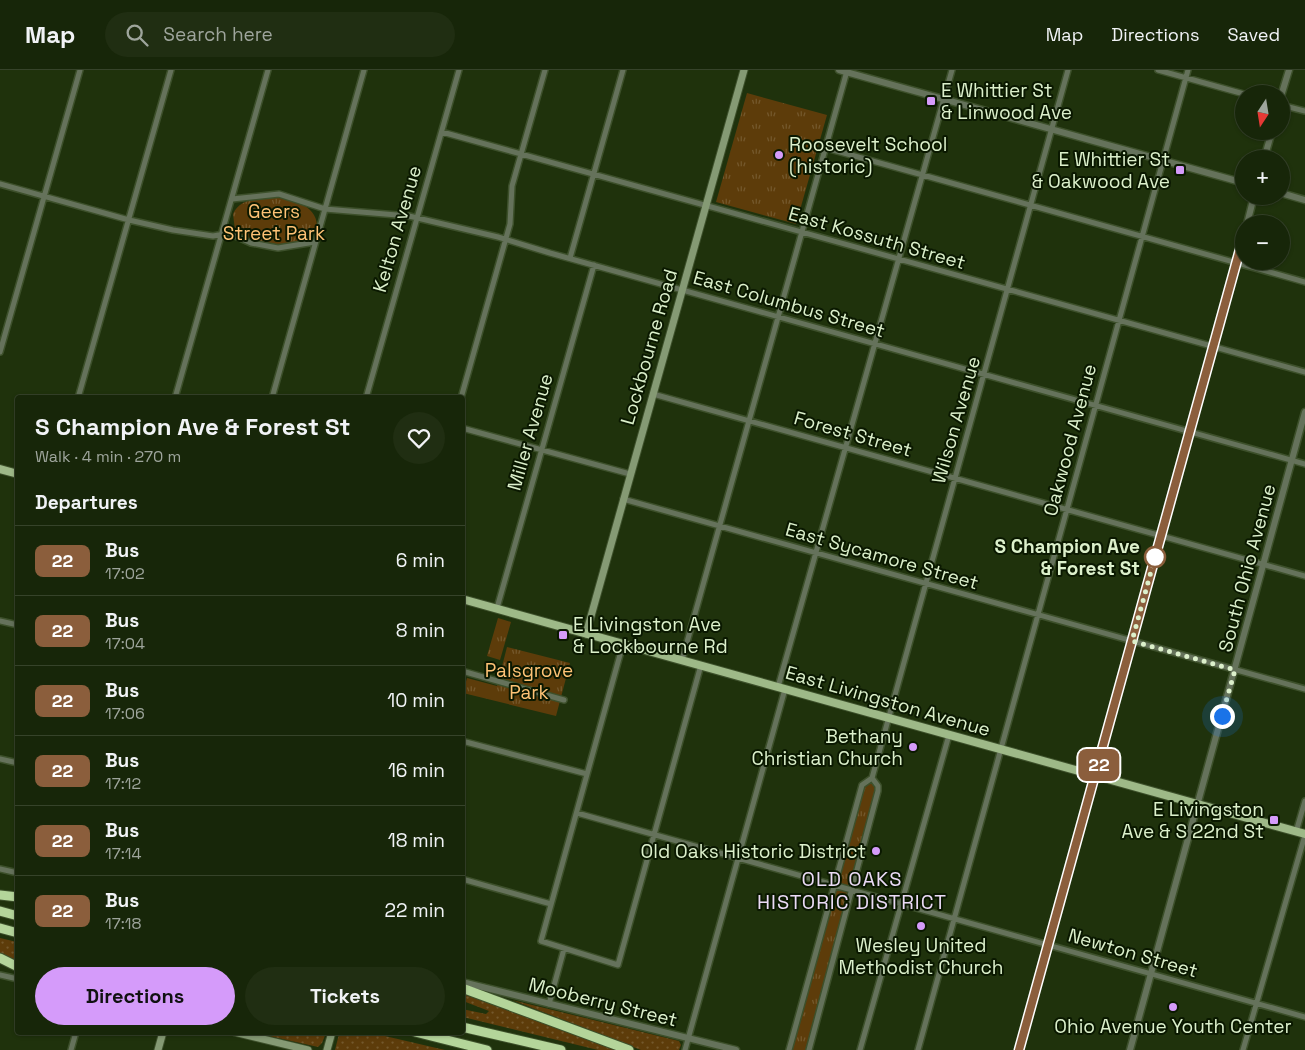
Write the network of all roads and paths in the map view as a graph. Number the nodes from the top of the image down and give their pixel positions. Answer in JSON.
{"nodes":[{"id":1,"x":80,"y":70,"type":"edge"},
{"id":2,"x":171,"y":70,"type":"edge"},
{"id":3,"x":268,"y":70,"type":"edge"},
{"id":4,"x":364,"y":70,"type":"edge"},
{"id":5,"x":459,"y":70,"type":"edge"},
{"id":6,"x":545,"y":70,"type":"edge"},
{"id":7,"x":623,"y":70,"type":"edge"},
{"id":8,"x":744,"y":70,"type":"edge"},
{"id":9,"x":839,"y":70,"type":"edge"},
{"id":10,"x":952,"y":70,"type":"edge"},
{"id":11,"x":1068,"y":70,"type":"edge"},
{"id":12,"x":1158,"y":70,"type":"edge"},
{"id":13,"x":1188,"y":70,"type":"edge"},
{"id":14,"x":1289,"y":70,"type":"edge"},
{"id":15,"x":847,"y":71,"type":"edge"},
{"id":16,"x":1186,"y":78,"type":"junction"},
{"id":17,"x":1284,"y":85,"type":"edge"},
{"id":18,"x":1235,"y":92,"type":"edge"},
{"id":19,"x":944,"y":99,"type":"junction"},
{"id":20,"x":1290,"y":107,"type":"edge"},
{"id":21,"x":1305,"y":111,"type":"edge"},
{"id":22,"x":1052,"y":129,"type":"junction"},
{"id":23,"x":442,"y":132,"type":"junction"},
{"id":24,"x":826,"y":148,"type":"junction"},
{"id":25,"x":521,"y":154,"type":"junction"},
{"id":26,"x":1164,"y":160,"type":"junction"},
{"id":27,"x":594,"y":174,"type":"junction"},
{"id":28,"x":922,"y":175,"type":"junction"},
{"id":29,"x":1235,"y":180,"type":"edge"},
{"id":30,"x":0,"y":184,"type":"edge"},
{"id":31,"x":1290,"y":196,"type":"edge"},
{"id":32,"x":44,"y":197,"type":"junction"},
{"id":33,"x":232,"y":199,"type":"junction"},
{"id":34,"x":1305,"y":200,"type":"edge"},
{"id":35,"x":1030,"y":205,"type":"junction"},
{"id":36,"x":706,"y":206,"type":"junction"},
{"id":37,"x":325,"y":209,"type":"junction"},
{"id":38,"x":418,"y":218,"type":"junction"},
{"id":39,"x":129,"y":220,"type":"junction"},
{"id":40,"x":802,"y":232,"type":"junction"},
{"id":41,"x":221,"y":234,"type":"junction"},
{"id":42,"x":1142,"y":236,"type":"junction"},
{"id":43,"x":506,"y":239,"type":"junction"},
{"id":44,"x":315,"y":242,"type":"junction"},
{"id":45,"x":570,"y":258,"type":"junction"},
{"id":46,"x":898,"y":259,"type":"junction"},
{"id":47,"x":1235,"y":263,"type":"edge"},
{"id":48,"x":594,"y":265,"type":"junction"},
{"id":49,"x":1235,"y":267,"type":"edge"},
{"id":50,"x":1261,"y":270,"type":"edge"},
{"id":51,"x":1305,"y":282,"type":"edge"},
{"id":52,"x":683,"y":290,"type":"junction"},
{"id":53,"x":1008,"y":290,"type":"junction"},
{"id":54,"x":778,"y":317,"type":"junction"},
{"id":55,"x":1119,"y":320,"type":"junction"},
{"id":56,"x":874,"y":343,"type":"junction"},
{"id":57,"x":1213,"y":347,"type":"junction"},
{"id":58,"x":0,"y":352,"type":"edge"},
{"id":59,"x":1305,"y":372,"type":"edge"},
{"id":60,"x":985,"y":374,"type":"junction"},
{"id":61,"x":653,"y":394,"type":"junction"},
{"id":62,"x":79,"y":395,"type":"edge"},
{"id":63,"x":175,"y":395,"type":"edge"},
{"id":64,"x":273,"y":395,"type":"edge"},
{"id":65,"x":367,"y":395,"type":"edge"},
{"id":66,"x":462,"y":395,"type":"edge"},
{"id":67,"x":1096,"y":405,"type":"junction"},
{"id":68,"x":1305,"y":412,"type":"edge"},
{"id":69,"x":750,"y":420,"type":"junction"},
{"id":70,"x":465,"y":429,"type":"edge"},
{"id":71,"x":1190,"y":431,"type":"junction"},
{"id":72,"x":845,"y":447,"type":"junction"},
{"id":73,"x":542,"y":450,"type":"junction"},
{"id":74,"x":1292,"y":460,"type":"junction"},
{"id":75,"x":1305,"y":464,"type":"edge"},
{"id":76,"x":0,"y":469,"type":"edge"},
{"id":77,"x":15,"y":473,"type":"edge"},
{"id":78,"x":630,"y":474,"type":"junction"},
{"id":79,"x":956,"y":478,"type":"junction"},
{"id":80,"x":623,"y":499,"type":"junction"},
{"id":81,"x":1067,"y":509,"type":"junction"},
{"id":82,"x":720,"y":526,"type":"junction"},
{"id":83,"x":1161,"y":536,"type":"junction"},
{"id":84,"x":816,"y":553,"type":"junction"},
{"id":85,"x":1264,"y":564,"type":"junction"},
{"id":86,"x":1305,"y":576,"type":"edge"},
{"id":87,"x":927,"y":584,"type":"junction"},
{"id":88,"x":465,"y":600,"type":"edge"},
{"id":89,"x":497,"y":608,"type":"junction"},
{"id":90,"x":1038,"y":615,"type":"junction"},
{"id":91,"x":0,"y":621,"type":"edge"},
{"id":92,"x":15,"y":624,"type":"edge"},
{"id":93,"x":586,"y":634,"type":"junction"},
{"id":94,"x":1132,"y":641,"type":"junction"},
{"id":95,"x":623,"y":644,"type":"junction"},
{"id":96,"x":682,"y":660,"type":"junction"},
{"id":97,"x":701,"y":665,"type":"junction"},
{"id":98,"x":1235,"y":670,"type":"junction"},
{"id":99,"x":465,"y":672,"type":"edge"},
{"id":100,"x":782,"y":688,"type":"junction"},
{"id":101,"x":1305,"y":689,"type":"edge"},
{"id":102,"x":564,"y":700,"type":"dead end"},
{"id":103,"x":888,"y":718,"type":"junction"},
{"id":104,"x":949,"y":735,"type":"junction"},
{"id":105,"x":465,"y":742,"type":"edge"},
{"id":106,"x":1001,"y":749,"type":"junction"},
{"id":107,"x":0,"y":759,"type":"edge"},
{"id":108,"x":15,"y":762,"type":"edge"},
{"id":109,"x":587,"y":774,"type":"junction"},
{"id":110,"x":1096,"y":776,"type":"junction"},
{"id":111,"x":872,"y":778,"type":"junction"},
{"id":112,"x":1305,"y":801,"type":"edge"},
{"id":113,"x":1198,"y":804,"type":"junction"},
{"id":114,"x":577,"y":813,"type":"junction"},
{"id":115,"x":1296,"y":832,"type":"junction"},
{"id":116,"x":655,"y":835,"type":"junction"},
{"id":117,"x":1305,"y":835,"type":"edge"},
{"id":118,"x":739,"y":859,"type":"junction"},
{"id":119,"x":0,"y":869,"type":"edge"},
{"id":120,"x":15,"y":872,"type":"edge"},
{"id":121,"x":465,"y":880,"type":"edge"},
{"id":122,"x":834,"y":886,"type":"junction"},
{"id":123,"x":852,"y":890,"type":"junction"},
{"id":124,"x":0,"y":895,"type":"edge"},
{"id":125,"x":15,"y":897,"type":"edge"},
{"id":126,"x":551,"y":904,"type":"junction"},
{"id":127,"x":902,"y":904,"type":"junction"},
{"id":128,"x":0,"y":911,"type":"edge"},
{"id":129,"x":15,"y":915,"type":"edge"},
{"id":130,"x":954,"y":919,"type":"junction"},
{"id":131,"x":0,"y":928,"type":"edge"},
{"id":132,"x":15,"y":932,"type":"edge"},
{"id":133,"x":1048,"y":945,"type":"junction"},
{"id":134,"x":564,"y":949,"type":"junction"},
{"id":135,"x":0,"y":958,"type":"edge"},
{"id":136,"x":15,"y":966,"type":"edge"},
{"id":137,"x":0,"y":975,"type":"edge"},
{"id":138,"x":1152,"y":975,"type":"junction"},
{"id":139,"x":15,"y":978,"type":"edge"},
{"id":140,"x":465,"y":983,"type":"edge"},
{"id":141,"x":465,"y":989,"type":"edge"},
{"id":142,"x":1257,"y":1003,"type":"junction"},
{"id":143,"x":549,"y":1004,"type":"junction"},
{"id":144,"x":1305,"y":1017,"type":"edge"},
{"id":145,"x":465,"y":1028,"type":"edge"},
{"id":146,"x":75,"y":1035,"type":"edge"},
{"id":147,"x":163,"y":1035,"type":"edge"},
{"id":148,"x":246,"y":1035,"type":"edge"},
{"id":149,"x":427,"y":1035,"type":"edge"},
{"id":150,"x":688,"y":1038,"type":"junction"},
{"id":151,"x":686,"y":1049,"type":"edge"},
{"id":152,"x":71,"y":1050,"type":"edge"},
{"id":153,"x":158,"y":1050,"type":"edge"},
{"id":154,"x":308,"y":1050,"type":"edge"},
{"id":155,"x":487,"y":1050,"type":"edge"},
{"id":156,"x":561,"y":1050,"type":"edge"},
{"id":157,"x":629,"y":1050,"type":"edge"},
{"id":158,"x":736,"y":1050,"type":"edge"},
{"id":159,"x":789,"y":1050,"type":"edge"},
{"id":160,"x":808,"y":1050,"type":"edge"},
{"id":161,"x":860,"y":1050,"type":"edge"},
{"id":162,"x":918,"y":1050,"type":"edge"},
{"id":163,"x":1019,"y":1050,"type":"edge"},
{"id":164,"x":1130,"y":1050,"type":"edge"},
{"id":165,"x":1243,"y":1050,"type":"edge"}],
"edges":[{"from":1,"to":32,"type":"street"},
{"from":2,"to":39,"type":"street"},
{"from":3,"to":33,"type":"street"},
{"from":4,"to":37,"type":"street"},
{"from":5,"to":23,"type":"street","name":"Kelton Avenue"},
{"from":6,"to":25,"type":"street"},
{"from":7,"to":27,"type":"street"},
{"from":8,"to":36,"type":"main road","name":"Lockbourne Road"},
{"from":9,"to":15,"type":"street"},
{"from":10,"to":19,"type":"street"},
{"from":11,"to":22,"type":"street","name":"Wilson Avenue"},
{"from":12,"to":16,"type":"street"},
{"from":13,"to":16,"type":"street","name":"Oakwood Avenue"},
{"from":14,"to":17,"type":"street"},
{"from":15,"to":19,"type":"street"},
{"from":15,"to":24,"type":"street"},
{"from":16,"to":18,"type":"street"},
{"from":16,"to":26,"type":"street","name":"Oakwood Avenue"},
{"from":19,"to":22,"type":"street"},
{"from":19,"to":28,"type":"street"},
{"from":20,"to":21,"type":"street"},
{"from":22,"to":26,"type":"street"},
{"from":22,"to":35,"type":"street","name":"Wilson Avenue"},
{"from":23,"to":25,"type":"street","name":"East Kossuth Street"},
{"from":23,"to":38,"type":"street","name":"Kelton Avenue"},
{"from":24,"to":28,"type":"street"},
{"from":24,"to":40,"type":"street"},
{"from":25,"to":27,"type":"street","name":"East Kossuth Street"},
{"from":25,"to":43,"type":"street"},
{"from":26,"to":29,"type":"street"},
{"from":26,"to":42,"type":"street","name":"Oakwood Avenue"},
{"from":27,"to":36,"type":"street","name":"East Kossuth Street"},
{"from":27,"to":45,"type":"street"},
{"from":28,"to":35,"type":"street"},
{"from":28,"to":46,"type":"street"},
{"from":30,"to":32,"type":"street"},
{"from":31,"to":34,"type":"street"},
{"from":32,"to":39,"type":"street"},
{"from":32,"to":58,"type":"street"},
{"from":33,"to":37,"type":"street","name":"East Columbus Street"},
{"from":33,"to":41,"type":"street"},
{"from":35,"to":42,"type":"street"},
{"from":35,"to":53,"type":"street","name":"Wilson Avenue"},
{"from":36,"to":40,"type":"street","name":"East Kossuth Street"},
{"from":36,"to":52,"type":"main road","name":"Lockbourne Road"},
{"from":37,"to":38,"type":"street","name":"East Columbus Street"},
{"from":37,"to":44,"type":"street"},
{"from":38,"to":43,"type":"street","name":"East Columbus Street"},
{"from":38,"to":65,"type":"street","name":"Kelton Avenue"},
{"from":39,"to":41,"type":"street"},
{"from":39,"to":62,"type":"street"},
{"from":40,"to":46,"type":"street","name":"East Kossuth Street"},
{"from":40,"to":54,"type":"street"},
{"from":41,"to":44,"type":"street"},
{"from":41,"to":63,"type":"street"},
{"from":42,"to":47,"type":"street"},
{"from":42,"to":55,"type":"street","name":"Oakwood Avenue"},
{"from":43,"to":45,"type":"street","name":"East Columbus Street"},
{"from":43,"to":66,"type":"street"},
{"from":44,"to":64,"type":"street"},
{"from":45,"to":48,"type":"street","name":"East Columbus Street"},
{"from":46,"to":53,"type":"street","name":"East Kossuth Street"},
{"from":46,"to":56,"type":"street"},
{"from":48,"to":52,"type":"street","name":"East Columbus Street"},
{"from":48,"to":73,"type":"street","name":"Miller Avenue"},
{"from":49,"to":57,"type":"street"},
{"from":50,"to":51,"type":"street"},
{"from":52,"to":54,"type":"street","name":"East Columbus Street"},
{"from":52,"to":61,"type":"main road","name":"Lockbourne Road"},
{"from":53,"to":55,"type":"street","name":"East Kossuth Street"},
{"from":53,"to":60,"type":"street","name":"Wilson Avenue"},
{"from":54,"to":56,"type":"street","name":"East Columbus Street"},
{"from":54,"to":69,"type":"street"},
{"from":55,"to":57,"type":"street","name":"East Kossuth Street"},
{"from":55,"to":67,"type":"street","name":"Oakwood Avenue"},
{"from":56,"to":60,"type":"street","name":"East Columbus Street"},
{"from":56,"to":72,"type":"street"},
{"from":57,"to":59,"type":"street","name":"East Kossuth Street"},
{"from":57,"to":71,"type":"street"},
{"from":60,"to":67,"type":"street","name":"East Columbus Street"},
{"from":60,"to":79,"type":"street","name":"Wilson Avenue"},
{"from":61,"to":69,"type":"street","name":"Forest Street"},
{"from":61,"to":78,"type":"main road","name":"Lockbourne Road"},
{"from":67,"to":71,"type":"street","name":"East Columbus Street"},
{"from":67,"to":81,"type":"street","name":"Oakwood Avenue"},
{"from":68,"to":74,"type":"street","name":"South Ohio Avenue"},
{"from":69,"to":72,"type":"street","name":"Forest Street"},
{"from":69,"to":82,"type":"street"},
{"from":70,"to":73,"type":"street"},
{"from":71,"to":74,"type":"street","name":"East Columbus Street"},
{"from":71,"to":83,"type":"street"},
{"from":72,"to":79,"type":"street","name":"Forest Street"},
{"from":72,"to":84,"type":"street"},
{"from":73,"to":78,"type":"street"},
{"from":73,"to":89,"type":"street","name":"Miller Avenue"},
{"from":74,"to":75,"type":"street","name":"East Columbus Street"},
{"from":74,"to":85,"type":"street","name":"South Ohio Avenue"},
{"from":76,"to":77,"type":"main road"},
{"from":78,"to":80,"type":"main road","name":"Lockbourne Road"},
{"from":79,"to":81,"type":"street","name":"Forest Street"},
{"from":79,"to":87,"type":"street","name":"Wilson Avenue"},
{"from":80,"to":82,"type":"street","name":"East Sycamore Street"},
{"from":80,"to":93,"type":"main road","name":"Lockbourne Road"},
{"from":81,"to":83,"type":"street","name":"Forest Street"},
{"from":81,"to":90,"type":"street","name":"Oakwood Avenue"},
{"from":82,"to":84,"type":"street","name":"East Sycamore Street"},
{"from":82,"to":96,"type":"street"},
{"from":83,"to":85,"type":"street","name":"Forest Street"},
{"from":83,"to":94,"type":"street"},
{"from":84,"to":87,"type":"street","name":"East Sycamore Street"},
{"from":84,"to":100,"type":"street"},
{"from":85,"to":86,"type":"street","name":"Forest Street"},
{"from":85,"to":98,"type":"street","name":"South Ohio Avenue"},
{"from":87,"to":90,"type":"street","name":"East Sycamore Street"},
{"from":87,"to":103,"type":"street","name":"Wilson Avenue"},
{"from":88,"to":89,"type":"main road","name":"East Livingston Avenue"},
{"from":89,"to":93,"type":"main road","name":"East Livingston Avenue"},
{"from":90,"to":94,"type":"street","name":"East Sycamore Street"},
{"from":90,"to":106,"type":"street","name":"Oakwood Avenue"},
{"from":91,"to":92,"type":"street"},
{"from":93,"to":95,"type":"main road","name":"East Livingston Avenue"},
{"from":94,"to":98,"type":"street","name":"East Sycamore Street"},
{"from":94,"to":110,"type":"street"},
{"from":95,"to":96,"type":"main road","name":"East Livingston Avenue"},
{"from":95,"to":109,"type":"street"},
{"from":96,"to":97,"type":"main road","name":"East Livingston Avenue"},
{"from":97,"to":100,"type":"main road","name":"East Livingston Avenue"},
{"from":97,"to":116,"type":"street"},
{"from":98,"to":101,"type":"street","name":"East Sycamore Street"},
{"from":98,"to":113,"type":"street","name":"South Ohio Avenue"},
{"from":99,"to":102,"type":"street"},
{"from":100,"to":103,"type":"main road","name":"East Livingston Avenue"},
{"from":100,"to":118,"type":"street"},
{"from":103,"to":104,"type":"main road","name":"East Livingston Avenue"},
{"from":103,"to":111,"type":"street","name":"Wilson Avenue"},
{"from":104,"to":106,"type":"main road","name":"East Livingston Avenue"},
{"from":104,"to":127,"type":"street"},
{"from":105,"to":109,"type":"street"},
{"from":106,"to":110,"type":"main road","name":"East Livingston Avenue"},
{"from":106,"to":130,"type":"street","name":"Oakwood Avenue"},
{"from":107,"to":108,"type":"street"},
{"from":109,"to":114,"type":"street"},
{"from":110,"to":113,"type":"main road","name":"East Livingston Avenue"},
{"from":110,"to":133,"type":"street"},
{"from":111,"to":122,"type":"street","name":"Wilson Avenue"},
{"from":111,"to":123,"type":"street","name":"Wilson Avenue"},
{"from":112,"to":115,"type":"street"},
{"from":113,"to":115,"type":"main road","name":"East Livingston Avenue"},
{"from":113,"to":138,"type":"street","name":"South Ohio Avenue"},
{"from":114,"to":116,"type":"street","name":"Newton Street"},
{"from":114,"to":126,"type":"street"},
{"from":115,"to":117,"type":"main road","name":"East Livingston Avenue"},
{"from":116,"to":118,"type":"street","name":"Newton Street"},
{"from":116,"to":134,"type":"street"},
{"from":117,"to":142,"type":"street"},
{"from":118,"to":122,"type":"street","name":"Newton Street"},
{"from":118,"to":150,"type":"street"},
{"from":119,"to":120,"type":"street"},
{"from":121,"to":126,"type":"street"},
{"from":122,"to":123,"type":"street","name":"Newton Street"},
{"from":122,"to":159,"type":"street","name":"Wilson Avenue"},
{"from":123,"to":127,"type":"street","name":"Newton Street"},
{"from":123,"to":160,"type":"street","name":"Wilson Avenue"},
{"from":124,"to":125,"type":"highway"},
{"from":126,"to":134,"type":"street"},
{"from":127,"to":130,"type":"street","name":"Newton Street"},
{"from":127,"to":161,"type":"street"},
{"from":128,"to":129,"type":"highway"},
{"from":130,"to":133,"type":"street","name":"Newton Street"},
{"from":130,"to":162,"type":"street","name":"Oakwood Avenue"},
{"from":131,"to":132,"type":"highway"},
{"from":133,"to":138,"type":"street","name":"Newton Street"},
{"from":133,"to":163,"type":"street"},
{"from":134,"to":143,"type":"street"},
{"from":135,"to":136,"type":"highway"},
{"from":137,"to":139,"type":"street"},
{"from":138,"to":142,"type":"street","name":"Newton Street"},
{"from":138,"to":164,"type":"street","name":"South Ohio Avenue"},
{"from":140,"to":143,"type":"street","name":"Mooberry Street"},
{"from":141,"to":157,"type":"highway"},
{"from":142,"to":144,"type":"street","name":"Newton Street"},
{"from":142,"to":165,"type":"street"},
{"from":143,"to":150,"type":"street","name":"Mooberry Street"},
{"from":145,"to":156,"type":"highway"},
{"from":146,"to":152,"type":"street"},
{"from":147,"to":153,"type":"main road"},
{"from":148,"to":154,"type":"main road"},
{"from":149,"to":155,"type":"highway"},
{"from":150,"to":151,"type":"street"},
{"from":150,"to":158,"type":"street","name":"Mooberry Street"}]}
